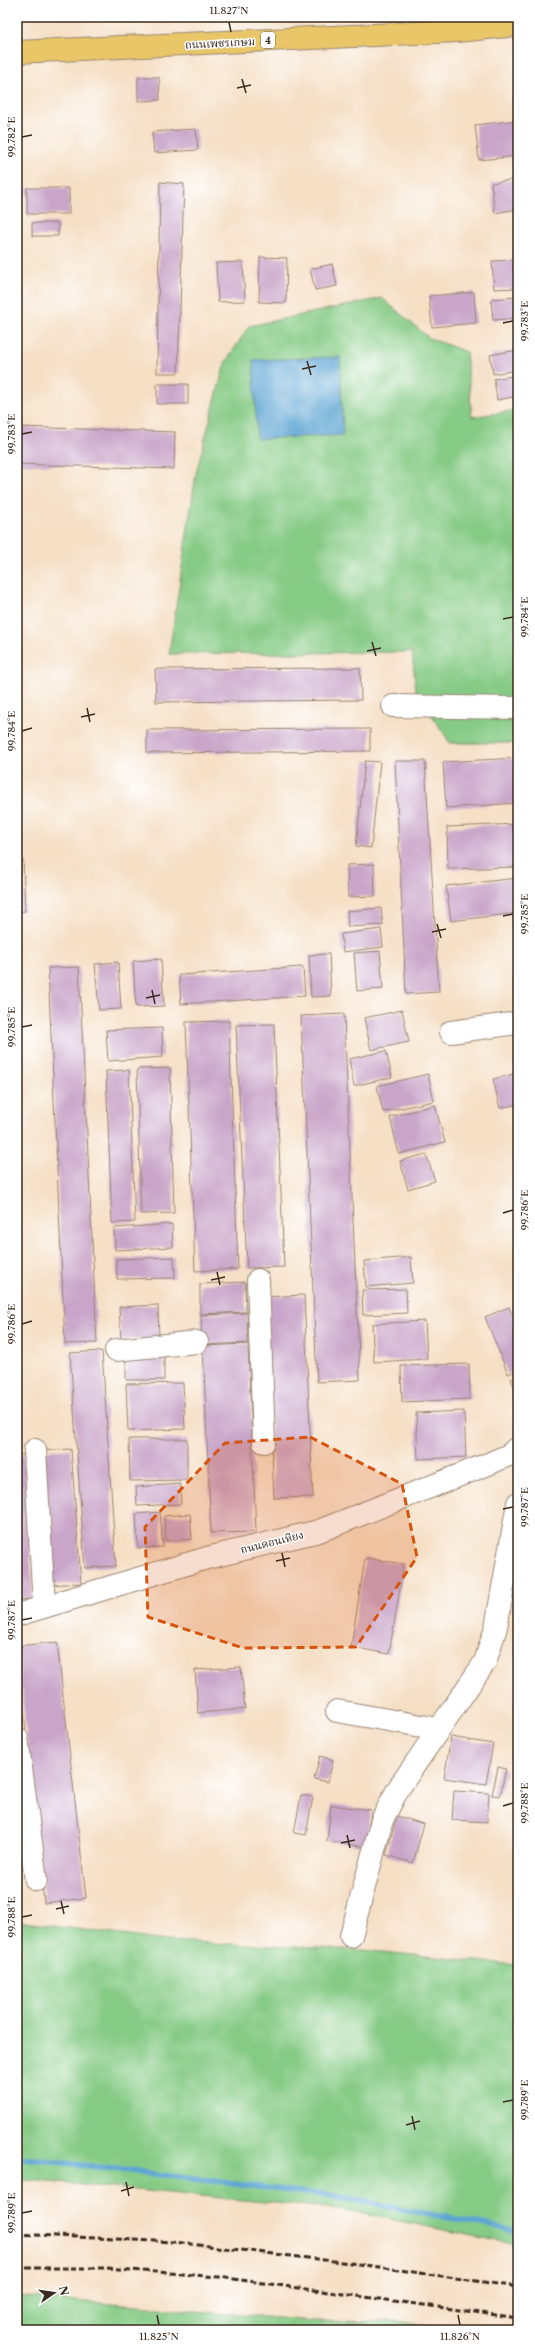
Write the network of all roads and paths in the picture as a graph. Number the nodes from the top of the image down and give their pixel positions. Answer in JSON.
{"nodes":[{"id":1,"x":518,"y":25,"type":"edge"},
{"id":2,"x":17,"y":52,"type":"edge"},
{"id":3,"x":393,"y":706,"type":"dead end"},
{"id":4,"x":518,"y":708,"type":"edge"},
{"id":5,"x":518,"y":1023,"type":"edge"},
{"id":6,"x":451,"y":1032,"type":"dead end"},
{"id":7,"x":258,"y":1280,"type":"dead end"},
{"id":8,"x":197,"y":1342,"type":"dead end"},
{"id":9,"x":116,"y":1350,"type":"dead end"},
{"id":10,"x":264,"y":1442,"type":"dead end"},
{"id":11,"x":35,"y":1450,"type":"dead end"},
{"id":12,"x":515,"y":1457,"type":"edge"},
{"id":13,"x":518,"y":1503,"type":"edge"},
{"id":14,"x":44,"y":1606,"type":"junction"},
{"id":15,"x":17,"y":1615,"type":"edge"},
{"id":16,"x":337,"y":1711,"type":"dead end"},
{"id":17,"x":439,"y":1729,"type":"junction"},
{"id":18,"x":17,"y":1738,"type":"edge"},
{"id":19,"x":36,"y":1880,"type":"dead end"},
{"id":20,"x":351,"y":1936,"type":"dead end"}],
"edges":[{"from":1,"to":2,"type":"highway","name":"ถนนเพชรเกษม","number":"4"},
{"from":3,"to":4,"type":"street"},
{"from":5,"to":6,"type":"street"},
{"from":7,"to":10,"type":"street"},
{"from":8,"to":9,"type":"street"},
{"from":11,"to":14,"type":"street"},
{"from":12,"to":14,"type":"street","name":"ถนนดอนเหียง"},
{"from":13,"to":17,"type":"street"},
{"from":14,"to":15,"type":"street","name":"ถนนดอนเหียง"},
{"from":16,"to":17,"type":"street"},
{"from":17,"to":20,"type":"street"},
{"from":18,"to":19,"type":"street"}]}
